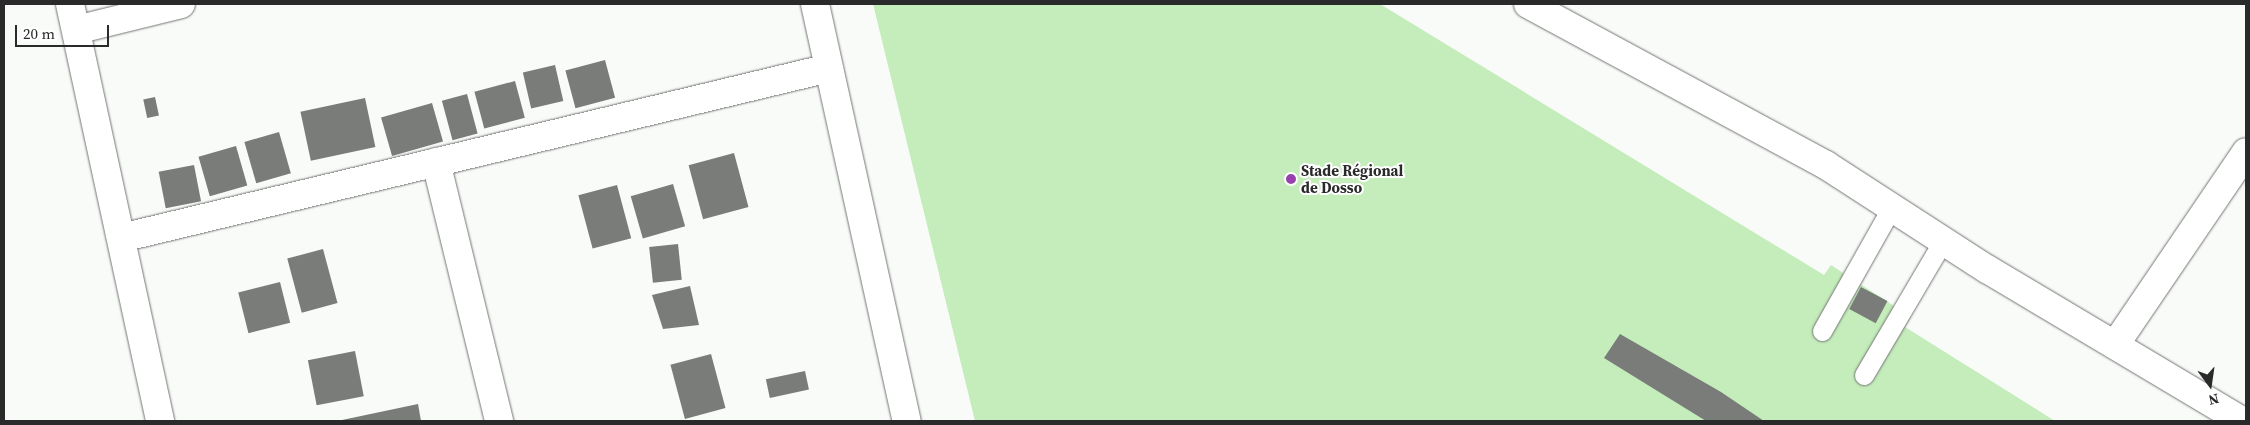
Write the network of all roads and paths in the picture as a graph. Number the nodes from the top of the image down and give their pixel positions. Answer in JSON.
{"nodes":[{"id":1,"x":70,"y":4,"type":"edge"},
{"id":2,"x":181,"y":4,"type":"edge"},
{"id":3,"x":815,"y":4,"type":"edge"},
{"id":4,"x":1528,"y":4,"type":"edge"},
{"id":5,"x":76,"y":30,"type":"junction"},
{"id":6,"x":829,"y":68,"type":"junction"},
{"id":7,"x":2246,"y":152,"type":"edge"},
{"id":8,"x":436,"y":162,"type":"junction"},
{"id":9,"x":1892,"y":207,"type":"junction"},
{"id":10,"x":121,"y":238,"type":"junction"},
{"id":11,"x":1943,"y":240,"type":"junction"},
{"id":12,"x":1822,"y":331,"type":"dead end"},
{"id":13,"x":2115,"y":345,"type":"junction"},
{"id":14,"x":1864,"y":375,"type":"dead end"},
{"id":15,"x":160,"y":421,"type":"edge"},
{"id":16,"x":499,"y":421,"type":"edge"},
{"id":17,"x":907,"y":421,"type":"edge"},
{"id":18,"x":2242,"y":421,"type":"edge"}],
"edges":[{"from":1,"to":5,"type":"street"},
{"from":2,"to":5,"type":"street"},
{"from":3,"to":6,"type":"street"},
{"from":4,"to":9,"type":"street"},
{"from":5,"to":10,"type":"street"},
{"from":6,"to":8,"type":"street"},
{"from":6,"to":17,"type":"street"},
{"from":7,"to":13,"type":"street"},
{"from":8,"to":10,"type":"street"},
{"from":8,"to":16,"type":"street"},
{"from":9,"to":11,"type":"street"},
{"from":9,"to":12,"type":"lane"},
{"from":10,"to":15,"type":"street"},
{"from":11,"to":13,"type":"street"},
{"from":11,"to":14,"type":"lane"},
{"from":13,"to":18,"type":"street"}]}
